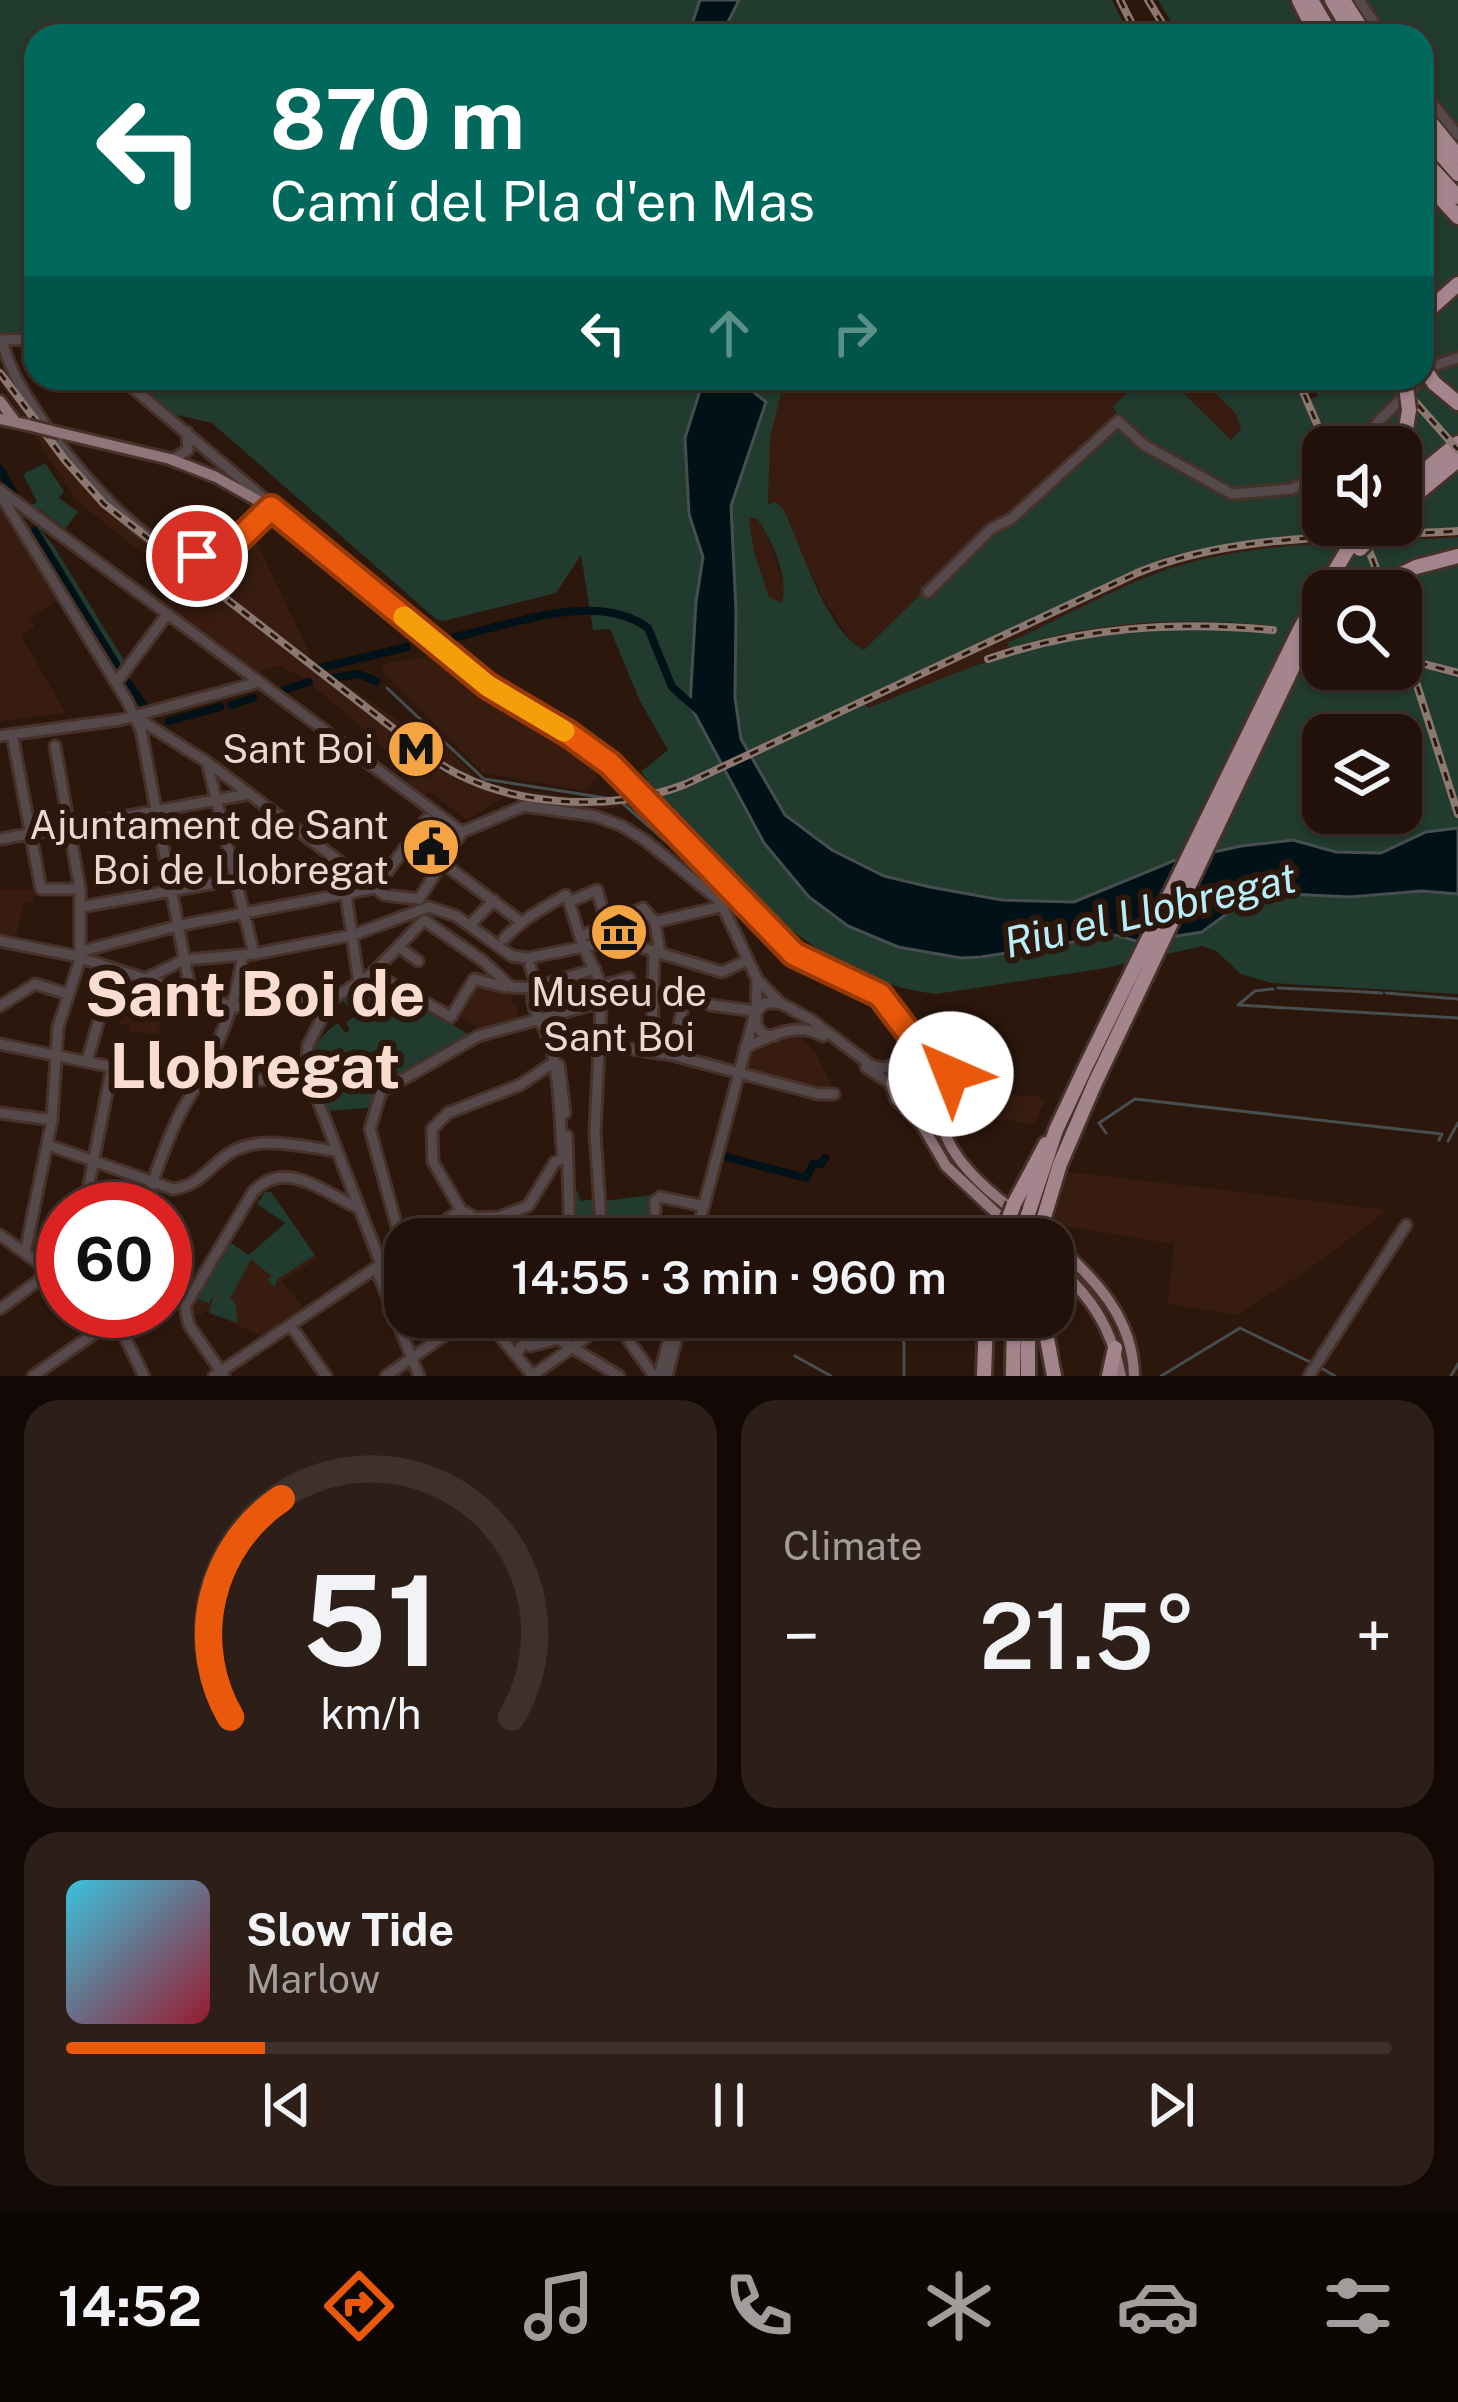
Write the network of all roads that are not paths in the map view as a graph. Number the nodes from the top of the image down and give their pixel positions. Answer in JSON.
{"nodes":[{"id":1,"x":1434,"y":105,"type":"edge"},
{"id":2,"x":1434,"y":127,"type":"edge"},
{"id":3,"x":1458,"y":135,"type":"edge"},
{"id":4,"x":1434,"y":147,"type":"edge"},
{"id":5,"x":1458,"y":156,"type":"edge"},
{"id":6,"x":1434,"y":171,"type":"edge"},
{"id":7,"x":1458,"y":174,"type":"edge"},
{"id":8,"x":1434,"y":191,"type":"edge"},
{"id":9,"x":1458,"y":197,"type":"edge"},
{"id":10,"x":1458,"y":218,"type":"edge"},
{"id":11,"x":1458,"y":284,"type":"edge"},
{"id":12,"x":1434,"y":305,"type":"edge"},
{"id":13,"x":1,"y":340,"type":"edge"},
{"id":14,"x":136,"y":390,"type":"edge"},
{"id":15,"x":1406,"y":390,"type":"edge"},
{"id":16,"x":1415,"y":390,"type":"edge"},
{"id":17,"x":0,"y":401,"type":"edge"},
{"id":18,"x":0,"y":419,"type":"edge"},
{"id":19,"x":22,"y":424,"type":"junction"},
{"id":20,"x":1376,"y":426,"type":"edge"},
{"id":21,"x":1406,"y":426,"type":"edge"},
{"id":22,"x":187,"y":432,"type":"junction"},
{"id":23,"x":1458,"y":443,"type":"edge"},
{"id":24,"x":170,"y":459,"type":"junction"},
{"id":25,"x":1458,"y":460,"type":"edge"},
{"id":26,"x":1422,"y":473,"type":"edge"},
{"id":27,"x":1302,"y":484,"type":"edge"},
{"id":28,"x":1422,"y":490,"type":"edge"},
{"id":29,"x":0,"y":492,"type":"edge"},
{"id":30,"x":271,"y":508,"type":"junction"},
{"id":31,"x":10,"y":511,"type":"junction"},
{"id":32,"x":28,"y":512,"type":"junction"},
{"id":33,"x":296,"y":527,"type":"junction"},
{"id":34,"x":56,"y":533,"type":"junction"},
{"id":35,"x":27,"y":538,"type":"junction"},
{"id":36,"x":1352,"y":546,"type":"edge"},
{"id":37,"x":1352,"y":546,"type":"edge"},
{"id":38,"x":1349,"y":549,"type":"junction"},
{"id":39,"x":1458,"y":556,"type":"edge"},
{"id":40,"x":1340,"y":570,"type":"edge"},
{"id":41,"x":1410,"y":570,"type":"edge"},
{"id":42,"x":928,"y":592,"type":"dead end"},
{"id":43,"x":166,"y":616,"type":"junction"},
{"id":44,"x":1302,"y":651,"type":"edge"},
{"id":45,"x":1302,"y":658,"type":"edge"},
{"id":46,"x":236,"y":668,"type":"junction"},
{"id":47,"x":1292,"y":674,"type":"junction"},
{"id":48,"x":256,"y":682,"type":"junction"},
{"id":49,"x":116,"y":683,"type":"junction"},
{"id":50,"x":225,"y":690,"type":"junction"},
{"id":51,"x":134,"y":716,"type":"junction"},
{"id":52,"x":4,"y":735,"type":"edge"},
{"id":53,"x":56,"y":746,"type":"dead end"},
{"id":54,"x":207,"y":762,"type":"junction"},
{"id":55,"x":249,"y":794,"type":"junction"},
{"id":56,"x":216,"y":801,"type":"junction"},
{"id":57,"x":154,"y":811,"type":"junction"},
{"id":58,"x":70,"y":828,"type":"junction"},
{"id":59,"x":462,"y":832,"type":"junction"},
{"id":60,"x":30,"y":834,"type":"junction"},
{"id":61,"x":0,"y":839,"type":"edge"},
{"id":62,"x":405,"y":848,"type":"tunnel mouth"},
{"id":63,"x":337,"y":861,"type":"junction"},
{"id":64,"x":444,"y":864,"type":"junction"},
{"id":65,"x":236,"y":881,"type":"junction"},
{"id":66,"x":375,"y":888,"type":"junction"},
{"id":67,"x":80,"y":890,"type":"junction"},
{"id":68,"x":169,"y":890,"type":"junction"},
{"id":69,"x":346,"y":895,"type":"junction"},
{"id":70,"x":419,"y":899,"type":"junction"},
{"id":71,"x":494,"y":900,"type":"junction"},
{"id":72,"x":569,"y":902,"type":"junction"},
{"id":73,"x":724,"y":906,"type":"junction"},
{"id":74,"x":81,"y":907,"type":"junction"},
{"id":75,"x":424,"y":915,"type":"junction"},
{"id":76,"x":246,"y":916,"type":"junction"},
{"id":77,"x":520,"y":921,"type":"junction"},
{"id":78,"x":655,"y":922,"type":"junction"},
{"id":79,"x":470,"y":925,"type":"junction"},
{"id":80,"x":177,"y":926,"type":"junction"},
{"id":81,"x":607,"y":926,"type":"junction"},
{"id":82,"x":353,"y":935,"type":"junction"},
{"id":83,"x":504,"y":939,"type":"dead end"},
{"id":84,"x":0,"y":941,"type":"edge"},
{"id":85,"x":580,"y":942,"type":"junction"},
{"id":86,"x":399,"y":947,"type":"junction"},
{"id":87,"x":657,"y":953,"type":"junction"},
{"id":88,"x":248,"y":955,"type":"junction"},
{"id":89,"x":79,"y":956,"type":"junction"},
{"id":90,"x":748,"y":960,"type":"junction"},
{"id":91,"x":184,"y":961,"type":"junction"},
{"id":92,"x":418,"y":961,"type":"dead end"},
{"id":93,"x":592,"y":970,"type":"junction"},
{"id":94,"x":113,"y":971,"type":"junction"},
{"id":95,"x":373,"y":973,"type":"junction"},
{"id":96,"x":629,"y":978,"type":"dead end"},
{"id":97,"x":145,"y":979,"type":"junction"},
{"id":98,"x":757,"y":979,"type":"junction"},
{"id":99,"x":533,"y":980,"type":"junction"},
{"id":100,"x":1139,"y":980,"type":"junction"},
{"id":101,"x":359,"y":983,"type":"junction"},
{"id":102,"x":602,"y":986,"type":"junction"},
{"id":103,"x":511,"y":987,"type":"junction"},
{"id":104,"x":654,"y":993,"type":"junction"},
{"id":105,"x":68,"y":994,"type":"junction"},
{"id":106,"x":191,"y":994,"type":"junction"},
{"id":107,"x":324,"y":1001,"type":"junction"},
{"id":108,"x":598,"y":1003,"type":"junction"},
{"id":109,"x":710,"y":1005,"type":"dead end"},
{"id":110,"x":0,"y":1006,"type":"edge"},
{"id":111,"x":231,"y":1007,"type":"junction"},
{"id":112,"x":783,"y":1007,"type":"junction"},
{"id":113,"x":755,"y":1014,"type":"junction"},
{"id":114,"x":542,"y":1025,"type":"junction"},
{"id":115,"x":909,"y":1030,"type":"junction"},
{"id":116,"x":779,"y":1035,"type":"junction"},
{"id":117,"x":0,"y":1043,"type":"edge"},
{"id":118,"x":745,"y":1048,"type":"junction"},
{"id":119,"x":633,"y":1049,"type":"dead end"},
{"id":120,"x":652,"y":1050,"type":"junction"},
{"id":121,"x":925,"y":1054,"type":"junction"},
{"id":122,"x":672,"y":1055,"type":"junction"},
{"id":123,"x":57,"y":1057,"type":"junction"},
{"id":124,"x":88,"y":1061,"type":"junction"},
{"id":125,"x":902,"y":1061,"type":"junction"},
{"id":126,"x":553,"y":1063,"type":"junction"},
{"id":127,"x":738,"y":1075,"type":"junction"},
{"id":128,"x":309,"y":1077,"type":"junction"},
{"id":129,"x":200,"y":1084,"type":"junction"},
{"id":130,"x":891,"y":1084,"type":"junction"},
{"id":131,"x":834,"y":1094,"type":"dead end"},
{"id":132,"x":940,"y":1107,"type":"junction"},
{"id":133,"x":911,"y":1112,"type":"junction"},
{"id":134,"x":0,"y":1113,"type":"edge"},
{"id":135,"x":52,"y":1120,"type":"junction"},
{"id":136,"x":1056,"y":1130,"type":"junction"},
{"id":137,"x":48,"y":1145,"type":"junction"},
{"id":138,"x":336,"y":1151,"type":"junction"},
{"id":139,"x":94,"y":1162,"type":"junction"},
{"id":140,"x":90,"y":1182,"type":"edge"},
{"id":141,"x":148,"y":1182,"type":"edge"},
{"id":142,"x":154,"y":1182,"type":"edge"},
{"id":143,"x":192,"y":1183,"type":"edge"},
{"id":144,"x":354,"y":1206,"type":"junction"},
{"id":145,"x":704,"y":1206,"type":"junction"},
{"id":146,"x":461,"y":1210,"type":"junction"},
{"id":147,"x":655,"y":1212,"type":"dead end"},
{"id":148,"x":395,"y":1218,"type":"edge"},
{"id":149,"x":449,"y":1218,"type":"edge"},
{"id":150,"x":569,"y":1218,"type":"edge"},
{"id":151,"x":601,"y":1218,"type":"edge"},
{"id":152,"x":701,"y":1218,"type":"edge"},
{"id":153,"x":1002,"y":1218,"type":"edge"},
{"id":154,"x":1009,"y":1218,"type":"edge"},
{"id":155,"x":1025,"y":1218,"type":"edge"},
{"id":156,"x":1027,"y":1218,"type":"edge"},
{"id":157,"x":1049,"y":1218,"type":"edge"},
{"id":158,"x":1406,"y":1225,"type":"dead end"},
{"id":159,"x":0,"y":1235,"type":"edge"},
{"id":160,"x":25,"y":1253,"type":"junction"},
{"id":161,"x":36,"y":1261,"type":"edge"},
{"id":162,"x":384,"y":1262,"type":"edge"},
{"id":163,"x":1074,"y":1263,"type":"edge"},
{"id":164,"x":378,"y":1266,"type":"junction"},
{"id":165,"x":36,"y":1282,"type":"edge"},
{"id":166,"x":1074,"y":1282,"type":"edge"},
{"id":167,"x":0,"y":1309,"type":"edge"},
{"id":168,"x":291,"y":1326,"type":"junction"},
{"id":169,"x":88,"y":1338,"type":"edge"},
{"id":170,"x":124,"y":1338,"type":"edge"},
{"id":171,"x":441,"y":1338,"type":"edge"},
{"id":172,"x":502,"y":1338,"type":"edge"},
{"id":173,"x":586,"y":1338,"type":"edge"},
{"id":174,"x":628,"y":1338,"type":"edge"},
{"id":175,"x":670,"y":1338,"type":"edge"},
{"id":176,"x":985,"y":1338,"type":"edge"},
{"id":177,"x":1014,"y":1338,"type":"edge"},
{"id":178,"x":1028,"y":1338,"type":"edge"},
{"id":179,"x":1047,"y":1338,"type":"edge"},
{"id":180,"x":530,"y":1340,"type":"junction"},
{"id":181,"x":573,"y":1348,"type":"junction"},
{"id":182,"x":1115,"y":1348,"type":"junction"},
{"id":183,"x":515,"y":1354,"type":"junction"},
{"id":184,"x":413,"y":1357,"type":"junction"},
{"id":185,"x":220,"y":1374,"type":"edge"},
{"id":186,"x":418,"y":1374,"type":"edge"},
{"id":187,"x":531,"y":1374,"type":"edge"},
{"id":188,"x":1055,"y":1374,"type":"edge"},
{"id":189,"x":655,"y":1375,"type":"edge"},
{"id":190,"x":33,"y":1376,"type":"edge"},
{"id":191,"x":144,"y":1376,"type":"edge"},
{"id":192,"x":326,"y":1376,"type":"edge"},
{"id":193,"x":386,"y":1376,"type":"edge"},
{"id":194,"x":432,"y":1376,"type":"edge"},
{"id":195,"x":620,"y":1376,"type":"edge"},
{"id":196,"x":984,"y":1376,"type":"edge"},
{"id":197,"x":1013,"y":1376,"type":"edge"},
{"id":198,"x":1028,"y":1376,"type":"edge"},
{"id":199,"x":1108,"y":1376,"type":"edge"},
{"id":200,"x":1121,"y":1376,"type":"edge"},
{"id":201,"x":1134,"y":1376,"type":"edge"},
{"id":202,"x":1309,"y":1376,"type":"edge"}],
"edges":[{"from":1,"to":3,"type":"street"},
{"from":2,"to":5,"type":"highway"},
{"from":4,"to":7,"type":"highway"},
{"from":6,"to":9,"type":"highway"},
{"from":8,"to":10,"type":"highway"},
{"from":11,"to":12,"type":"highway"},
{"from":13,"to":30,"type":"street"},
{"from":14,"to":22,"type":"street"},
{"from":15,"to":21,"type":"highway","bridge":true},
{"from":16,"to":20,"type":"street"},
{"from":17,"to":19,"type":"main road"},
{"from":18,"to":19,"type":"main road"},
{"from":19,"to":24,"type":"main road","bridge":true},
{"from":22,"to":24,"type":"street"},
{"from":22,"to":33,"type":"street"},
{"from":23,"to":26,"type":"highway"},
{"from":24,"to":30,"type":"main road"},
{"from":25,"to":28,"type":"highway"},
{"from":27,"to":42,"type":"street"},
{"from":29,"to":31,"type":"street"},
{"from":29,"to":32,"type":"street"},
{"from":30,"to":33,"type":"main road"},
{"from":31,"to":32,"type":"street"},
{"from":31,"to":35,"type":"street"},
{"from":32,"to":34,"type":"street"},
{"from":33,"to":115,"type":"main road"},
{"from":34,"to":35,"type":"street"},
{"from":34,"to":43,"type":"street"},
{"from":35,"to":49,"type":"street"},
{"from":36,"to":38,"type":"highway","bridge":true},
{"from":37,"to":38,"type":"highway","bridge":true},
{"from":38,"to":40,"type":"highway"},
{"from":38,"to":100,"type":"highway"},
{"from":39,"to":41,"type":"highway"},
{"from":43,"to":46,"type":"street"},
{"from":43,"to":49,"type":"street"},
{"from":44,"to":47,"type":"highway"},
{"from":45,"to":47,"type":"highway"},
{"from":46,"to":48,"type":"street"},
{"from":46,"to":50,"type":"street"},
{"from":47,"to":100,"type":"highway"},
{"from":48,"to":50,"type":"street"},
{"from":48,"to":59,"type":"street"},
{"from":49,"to":51,"type":"street"},
{"from":50,"to":51,"type":"street"},
{"from":51,"to":52,"type":"street"},
{"from":51,"to":54,"type":"street"},
{"from":51,"to":57,"type":"street"},
{"from":52,"to":60,"type":"street"},
{"from":53,"to":58,"type":"street"},
{"from":54,"to":55,"type":"street"},
{"from":54,"to":56,"type":"street"},
{"from":55,"to":56,"type":"street"},
{"from":55,"to":63,"type":"street"},
{"from":56,"to":57,"type":"street"},
{"from":56,"to":65,"type":"street"},
{"from":57,"to":58,"type":"street"},
{"from":57,"to":68,"type":"street"},
{"from":58,"to":60,"type":"street"},
{"from":58,"to":67,"type":"street"},
{"from":59,"to":64,"type":"street"},
{"from":59,"to":73,"type":"street"},
{"from":60,"to":61,"type":"street"},
{"from":60,"to":67,"type":"street"},
{"from":62,"to":66,"type":"street"},
{"from":63,"to":65,"type":"street"},
{"from":63,"to":66,"type":"street"},
{"from":64,"to":70,"type":"street"},
{"from":64,"to":71,"type":"street"},
{"from":65,"to":68,"type":"street"},
{"from":65,"to":76,"type":"street"},
{"from":66,"to":69,"type":"street"},
{"from":66,"to":70,"type":"street"},
{"from":67,"to":74,"type":"street"},
{"from":68,"to":74,"type":"street"},
{"from":68,"to":80,"type":"street"},
{"from":69,"to":76,"type":"street"},
{"from":69,"to":82,"type":"street"},
{"from":70,"to":75,"type":"street"},
{"from":71,"to":77,"type":"street"},
{"from":71,"to":79,"type":"street"},
{"from":72,"to":77,"type":"street"},
{"from":72,"to":81,"type":"street"},
{"from":72,"to":85,"type":"street"},
{"from":73,"to":78,"type":"street"},
{"from":73,"to":90,"type":"street"},
{"from":74,"to":89,"type":"street"},
{"from":75,"to":79,"type":"street"},
{"from":75,"to":82,"type":"street"},
{"from":75,"to":86,"type":"street"},
{"from":75,"to":103,"type":"street"},
{"from":76,"to":80,"type":"street"},
{"from":76,"to":88,"type":"street"},
{"from":77,"to":83,"type":"street"},
{"from":78,"to":81,"type":"street"},
{"from":78,"to":87,"type":"street"},
{"from":79,"to":85,"type":"street"},
{"from":80,"to":89,"type":"street"},
{"from":80,"to":91,"type":"street"},
{"from":81,"to":85,"type":"street"},
{"from":82,"to":88,"type":"street"},
{"from":82,"to":101,"type":"street"},
{"from":84,"to":89,"type":"street"},
{"from":85,"to":87,"type":"street"},
{"from":85,"to":93,"type":"street"},
{"from":86,"to":92,"type":"street"},
{"from":86,"to":95,"type":"street"},
{"from":87,"to":90,"type":"street"},
{"from":87,"to":104,"type":"street"},
{"from":88,"to":91,"type":"street"},
{"from":88,"to":111,"type":"street"},
{"from":89,"to":94,"type":"street"},
{"from":89,"to":105,"type":"street"},
{"from":90,"to":98,"type":"street"},
{"from":91,"to":97,"type":"street"},
{"from":91,"to":106,"type":"street"},
{"from":93,"to":99,"type":"street"},
{"from":93,"to":102,"type":"street"},
{"from":94,"to":97,"type":"street"},
{"from":94,"to":124,"type":"street"},
{"from":95,"to":101,"type":"street"},
{"from":95,"to":103,"type":"street"},
{"from":96,"to":102,"type":"street"},
{"from":97,"to":106,"type":"street"},
{"from":98,"to":112,"type":"street"},
{"from":98,"to":113,"type":"street"},
{"from":99,"to":103,"type":"street"},
{"from":99,"to":114,"type":"street"},
{"from":100,"to":136,"type":"highway"},
{"from":100,"to":157,"type":"highway"},
{"from":101,"to":107,"type":"street"},
{"from":102,"to":108,"type":"street"},
{"from":104,"to":120,"type":"street"},
{"from":104,"to":122,"type":"street"},
{"from":105,"to":110,"type":"street"},
{"from":105,"to":123,"type":"street"},
{"from":106,"to":111,"type":"street"},
{"from":107,"to":111,"type":"street"},
{"from":107,"to":128,"type":"street"},
{"from":108,"to":114,"type":"street"},
{"from":108,"to":151,"type":"street"},
{"from":109,"to":113,"type":"street"},
{"from":111,"to":129,"type":"street"},
{"from":112,"to":113,"type":"street"},
{"from":112,"to":116,"type":"street"},
{"from":112,"to":125,"type":"street"},
{"from":113,"to":116,"type":"street"},
{"from":113,"to":118,"type":"street"},
{"from":114,"to":126,"type":"street"},
{"from":114,"to":148,"type":"street"},
{"from":114,"to":150,"type":"street"},
{"from":115,"to":121,"type":"main road"},
{"from":115,"to":125,"type":"main road"},
{"from":116,"to":118,"type":"street"},
{"from":116,"to":130,"type":"street"},
{"from":117,"to":123,"type":"street"},
{"from":118,"to":127,"type":"street"},
{"from":119,"to":120,"type":"street"},
{"from":120,"to":122,"type":"street"},
{"from":121,"to":125,"type":"main road"},
{"from":121,"to":132,"type":"main road"},
{"from":122,"to":127,"type":"street"},
{"from":123,"to":124,"type":"street"},
{"from":123,"to":135,"type":"street"},
{"from":124,"to":139,"type":"street"},
{"from":125,"to":130,"type":"main road"},
{"from":126,"to":146,"type":"street"},
{"from":126,"to":146,"type":"street"},
{"from":127,"to":131,"type":"street"},
{"from":127,"to":145,"type":"street"},
{"from":128,"to":129,"type":"street"},
{"from":128,"to":138,"type":"street"},
{"from":129,"to":142,"type":"street"},
{"from":130,"to":133,"type":"main road"},
{"from":132,"to":133,"type":"main road"},
{"from":132,"to":155,"type":"main road"},
{"from":133,"to":153,"type":"main road"},
{"from":134,"to":135,"type":"street"},
{"from":135,"to":137,"type":"street"},
{"from":136,"to":154,"type":"highway","bridge":true},
{"from":136,"to":156,"type":"highway","bridge":true},
{"from":137,"to":139,"type":"street"},
{"from":137,"to":160,"type":"street"},
{"from":138,"to":143,"type":"street"},
{"from":138,"to":144,"type":"street"},
{"from":139,"to":140,"type":"street"},
{"from":139,"to":141,"type":"street"},
{"from":144,"to":164,"type":"street"},
{"from":144,"to":185,"type":"street"},
{"from":145,"to":147,"type":"street"},
{"from":145,"to":152,"type":"street"},
{"from":146,"to":149,"type":"street"},
{"from":158,"to":202,"type":"street"},
{"from":159,"to":160,"type":"street"},
{"from":160,"to":161,"type":"street"},
{"from":162,"to":164,"type":"street"},
{"from":163,"to":201,"type":"main road"},
{"from":164,"to":168,"type":"street"},
{"from":164,"to":184,"type":"street"},
{"from":165,"to":167,"type":"street"},
{"from":166,"to":182,"type":"main road"},
{"from":168,"to":185,"type":"street"},
{"from":168,"to":192,"type":"street"},
{"from":169,"to":190,"type":"street"},
{"from":170,"to":191,"type":"street"},
{"from":171,"to":184,"type":"street"},
{"from":172,"to":183,"type":"street"},
{"from":173,"to":181,"type":"street"},
{"from":174,"to":189,"type":"street"},
{"from":175,"to":189,"type":"street"},
{"from":176,"to":196,"type":"highway"},
{"from":177,"to":197,"type":"highway"},
{"from":178,"to":198,"type":"highway"},
{"from":179,"to":188,"type":"highway"},
{"from":180,"to":181,"type":"street"},
{"from":180,"to":183,"type":"street"},
{"from":180,"to":187,"type":"street"},
{"from":181,"to":187,"type":"street"},
{"from":181,"to":195,"type":"street"},
{"from":182,"to":199,"type":"highway"},
{"from":182,"to":200,"type":"main road"},
{"from":183,"to":187,"type":"street"},
{"from":184,"to":186,"type":"street"},
{"from":184,"to":193,"type":"street"},
{"from":186,"to":194,"type":"street"}]}
